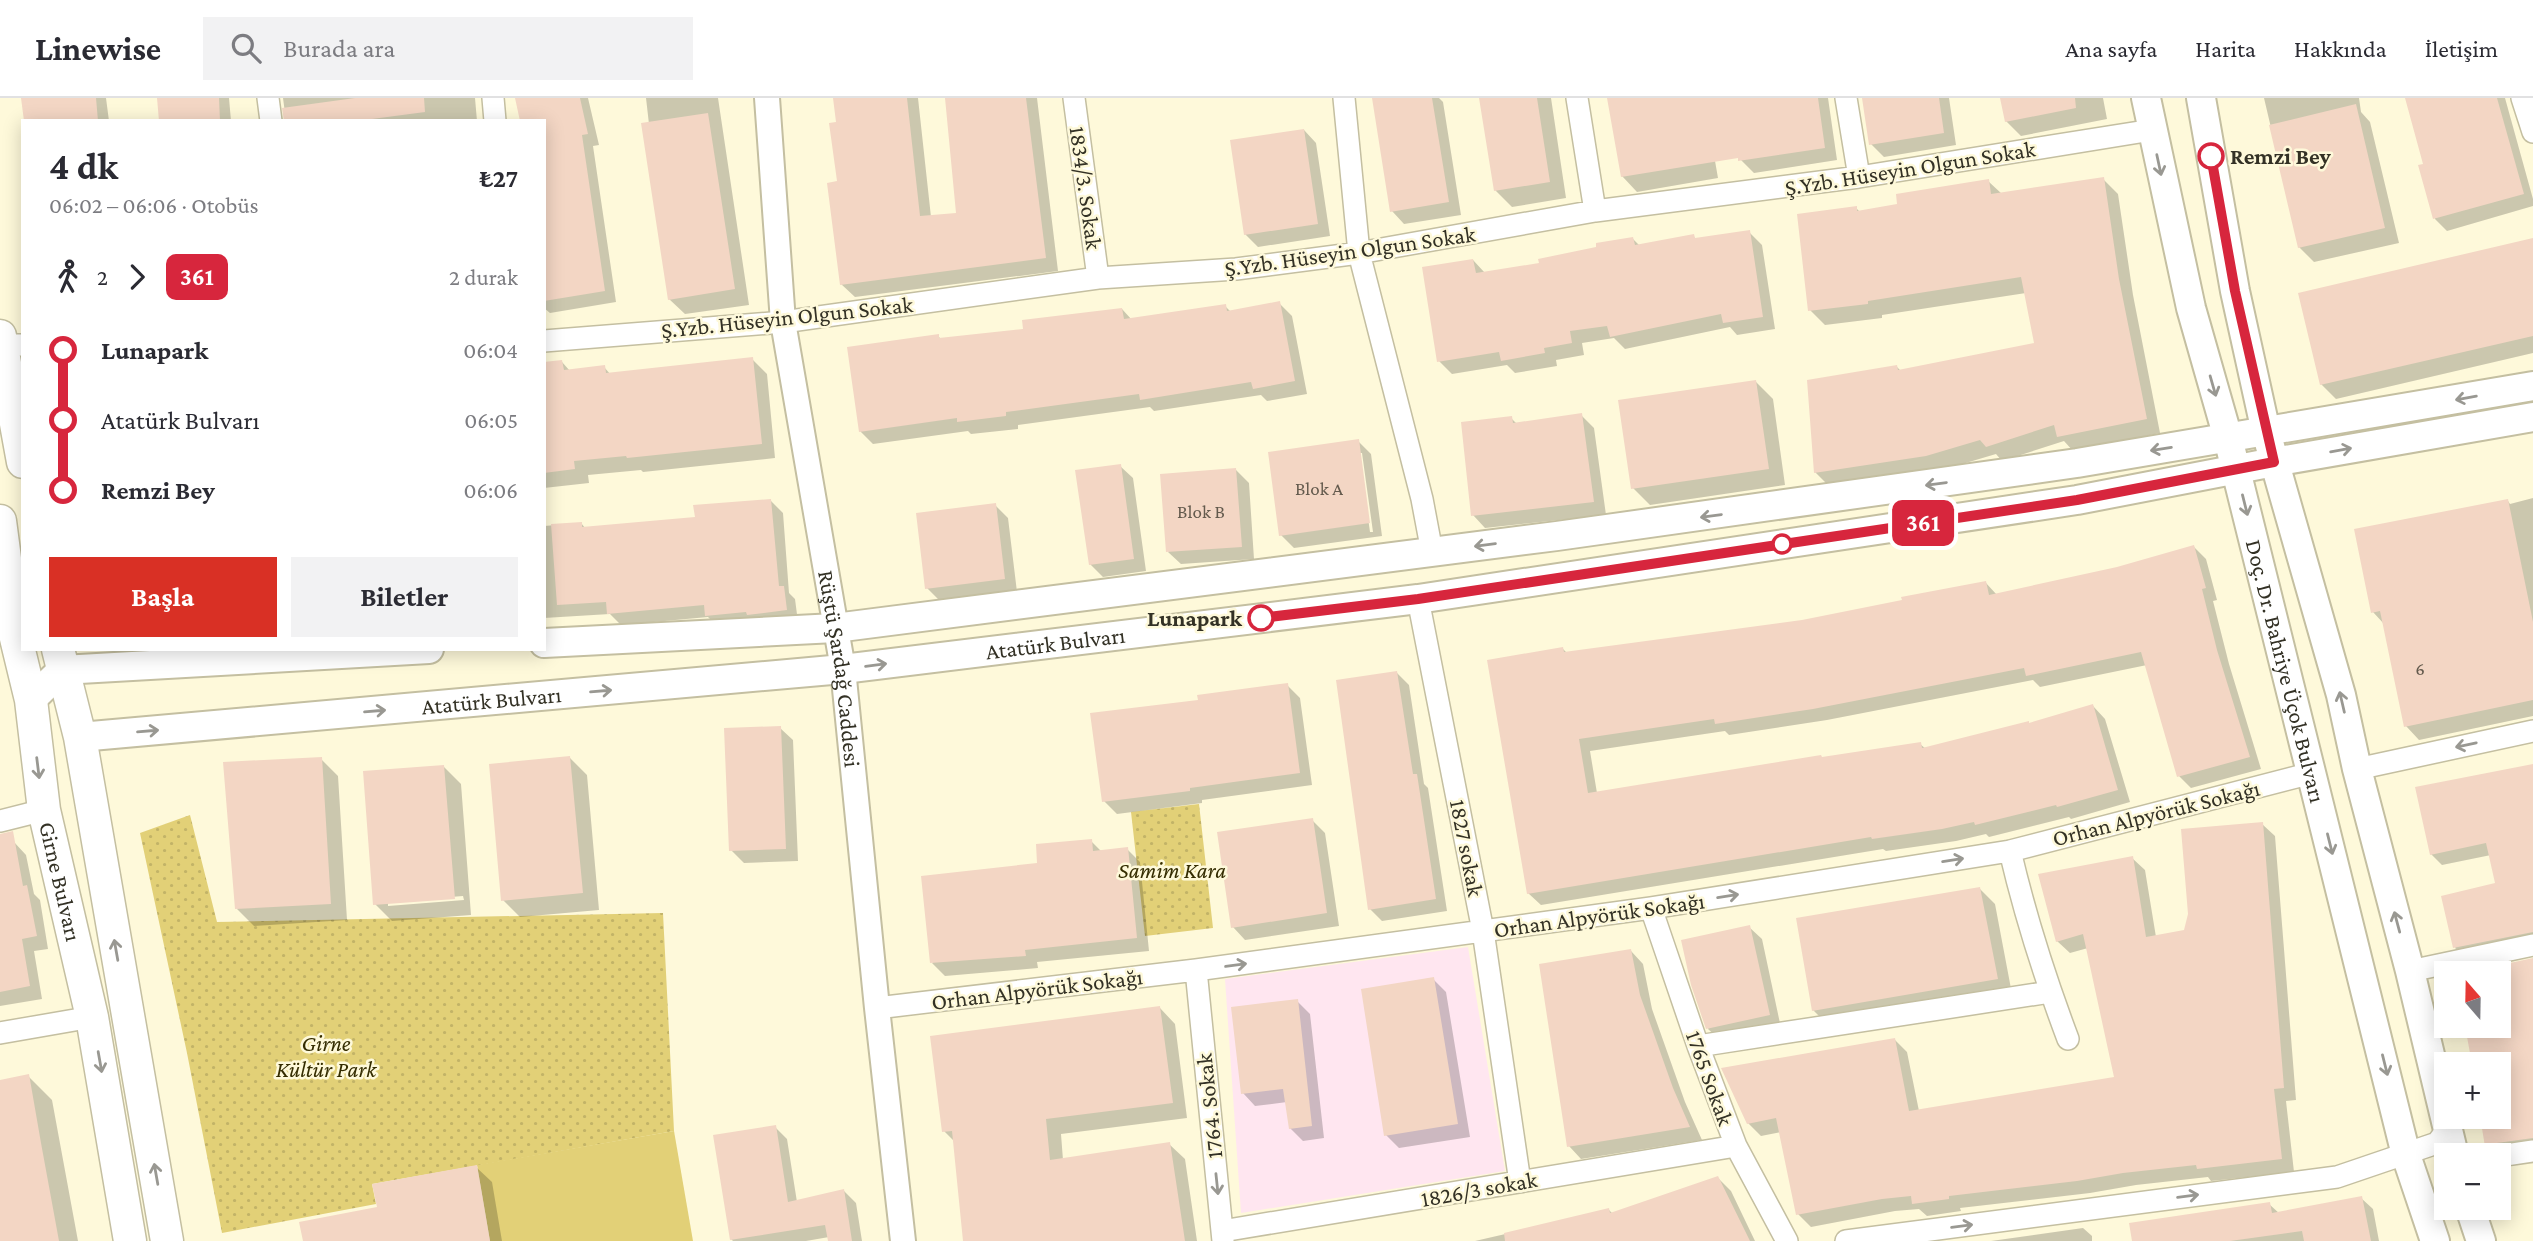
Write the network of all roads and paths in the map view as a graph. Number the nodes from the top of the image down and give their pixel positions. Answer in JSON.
{"nodes":[{"id":1,"x":268,"y":98,"type":"edge"},
{"id":2,"x":493,"y":98,"type":"edge"},
{"id":3,"x":767,"y":98,"type":"edge"},
{"id":4,"x":1074,"y":98,"type":"edge"},
{"id":5,"x":1344,"y":98,"type":"edge"},
{"id":6,"x":1577,"y":98,"type":"edge"},
{"id":7,"x":1846,"y":98,"type":"edge"},
{"id":8,"x":2147,"y":98,"type":"edge"},
{"id":9,"x":2201,"y":98,"type":"edge"},
{"id":10,"x":2522,"y":98,"type":"edge"},
{"id":11,"x":271,"y":119,"type":"edge"},
{"id":12,"x":495,"y":119,"type":"edge"},
{"id":13,"x":2151,"y":130,"type":"junction"},
{"id":14,"x":2533,"y":132,"type":"edge"},
{"id":15,"x":1859,"y":177,"type":"junction"},
{"id":16,"x":1595,"y":211,"type":"junction"},
{"id":17,"x":1359,"y":253,"type":"junction"},
{"id":18,"x":1098,"y":278,"type":"junction"},
{"id":19,"x":783,"y":321,"type":"junction"},
{"id":20,"x":0,"y":336,"type":"edge"},
{"id":21,"x":546,"y":341,"type":"edge"},
{"id":22,"x":1,"y":345,"type":"edge"},
{"id":23,"x":21,"y":345,"type":"edge"},
{"id":24,"x":2533,"y":386,"type":"edge"},
{"id":25,"x":2533,"y":417,"type":"edge"},
{"id":26,"x":2266,"y":432,"type":"junction"},
{"id":27,"x":2228,"y":438,"type":"junction"},
{"id":28,"x":21,"y":451,"type":"edge"},
{"id":29,"x":2274,"y":462,"type":"junction"},
{"id":30,"x":2236,"y":470,"type":"junction"},
{"id":31,"x":0,"y":521,"type":"edge"},
{"id":32,"x":1432,"y":552,"type":"junction"},
{"id":33,"x":1418,"y":599,"type":"junction"},
{"id":34,"x":835,"y":628,"type":"junction"},
{"id":35,"x":7,"y":637,"type":"edge"},
{"id":36,"x":546,"y":643,"type":"edge"},
{"id":37,"x":355,"y":651,"type":"edge"},
{"id":38,"x":60,"y":659,"type":"edge"},
{"id":39,"x":843,"y":670,"type":"junction"},
{"id":40,"x":31,"y":700,"type":"junction"},
{"id":41,"x":2533,"y":731,"type":"edge"},
{"id":42,"x":80,"y":737,"type":"junction"},
{"id":43,"x":2357,"y":769,"type":"junction"},
{"id":44,"x":2312,"y":773,"type":"junction"},
{"id":45,"x":44,"y":810,"type":"junction"},
{"id":46,"x":0,"y":821,"type":"edge"},
{"id":47,"x":2010,"y":851,"type":"junction"},
{"id":48,"x":1651,"y":908,"type":"junction"},
{"id":49,"x":1483,"y":931,"type":"junction"},
{"id":50,"x":2533,"y":945,"type":"edge"},
{"id":51,"x":1196,"y":970,"type":"junction"},
{"id":52,"x":2410,"y":971,"type":"junction"},
{"id":53,"x":2050,"y":992,"type":"junction"},
{"id":54,"x":877,"y":1008,"type":"junction"},
{"id":55,"x":92,"y":1017,"type":"junction"},
{"id":56,"x":0,"y":1032,"type":"edge"},
{"id":57,"x":2068,"y":1040,"type":"dead end"},
{"id":58,"x":1698,"y":1045,"type":"junction"},
{"id":59,"x":2451,"y":1142,"type":"edge"},
{"id":60,"x":1735,"y":1146,"type":"junction"},
{"id":61,"x":2533,"y":1151,"type":"edge"},
{"id":62,"x":2511,"y":1154,"type":"edge"},
{"id":63,"x":2406,"y":1155,"type":"junction"},
{"id":64,"x":1520,"y":1182,"type":"junction"},
{"id":65,"x":2474,"y":1220,"type":"edge"},
{"id":66,"x":1222,"y":1236,"type":"edge"},
{"id":67,"x":131,"y":1241,"type":"edge"},
{"id":68,"x":167,"y":1241,"type":"edge"},
{"id":69,"x":903,"y":1241,"type":"edge"},
{"id":70,"x":1787,"y":1241,"type":"edge"},
{"id":71,"x":1846,"y":1241,"type":"edge"},
{"id":72,"x":2435,"y":1241,"type":"edge"},
{"id":73,"x":2481,"y":1241,"type":"edge"}],
"edges":[{"from":1,"to":11,"type":"street"},
{"from":2,"to":12,"type":"street"},
{"from":3,"to":19,"type":"street","name":"Rüştü Şardağ Caddesi"},
{"from":4,"to":18,"type":"street","name":"1834/3. Sokak"},
{"from":5,"to":17,"type":"street"},
{"from":6,"to":16,"type":"street"},
{"from":7,"to":15,"type":"street"},
{"from":8,"to":13,"type":"main road","name":"Doç. Dr. Bahriye Üçok Bulvarı"},
{"from":9,"to":26,"type":"main road","name":"Doç. Dr. Bahriye Üçok Bulvarı"},
{"from":10,"to":14,"type":"street"},
{"from":13,"to":15,"type":"street","name":"Ş.Yzb. Hüseyin Olgun Sokak"},
{"from":13,"to":27,"type":"main road","name":"Doç. Dr. Bahriye Üçok Bulvarı","one_way":true},
{"from":15,"to":16,"type":"street","name":"Ş.Yzb. Hüseyin Olgun Sokak"},
{"from":16,"to":17,"type":"street","name":"Ş.Yzb. Hüseyin Olgun Sokak"},
{"from":17,"to":18,"type":"street","name":"Ş.Yzb. Hüseyin Olgun Sokak"},
{"from":17,"to":32,"type":"street"},
{"from":18,"to":19,"type":"street","name":"Ş.Yzb. Hüseyin Olgun Sokak"},
{"from":19,"to":21,"type":"street","name":"Ş.Yzb. Hüseyin Olgun Sokak"},
{"from":19,"to":34,"type":"street","name":"Rüştü Şardağ Caddesi"},
{"from":20,"to":22,"type":"main road"},
{"from":22,"to":23,"type":"street"},
{"from":22,"to":28,"type":"main road"},
{"from":24,"to":26,"type":"main road","name":"Atatürk Bulvarı","one_way":true},
{"from":29,"to":25,"type":"main road","name":"Atatürk Bulvarı","one_way":true},
{"from":26,"to":27,"type":"main road","name":"Atatürk Bulvarı"},
{"from":26,"to":29,"type":"main road","name":"Doç. Dr. Bahriye Üçok Bulvarı"},
{"from":27,"to":30,"type":"main road","name":"Doç. Dr. Bahriye Üçok Bulvarı"},
{"from":27,"to":32,"type":"main road","name":"Atatürk Bulvarı","one_way":true},
{"from":29,"to":30,"type":"main road","name":"Atatürk Bulvarı"},
{"from":43,"to":29,"type":"main road","name":"Doç. Dr. Bahriye Üçok Bulvarı","one_way":true},
{"from":30,"to":33,"type":"main road","name":"Atatürk Bulvarı"},
{"from":30,"to":44,"type":"main road","name":"Doç. Dr. Bahriye Üçok Bulvarı","one_way":true},
{"from":31,"to":35,"type":"main road","name":"Girne Bulvarı"},
{"from":32,"to":34,"type":"main road","name":"Atatürk Bulvarı"},
{"from":39,"to":33,"type":"main road","name":"Atatürk Bulvarı","one_way":true},
{"from":33,"to":49,"type":"street","name":"1827 sokak"},
{"from":34,"to":36,"type":"main road","name":"Atatürk Bulvarı"},
{"from":34,"to":39,"type":"street","name":"Rüştü Şardağ Caddesi"},
{"from":35,"to":40,"type":"main road","name":"Girne Bulvarı"},
{"from":37,"to":38,"type":"main road"},
{"from":38,"to":40,"type":"main road"},
{"from":38,"to":42,"type":"main road","name":"Girne Bulvarı"},
{"from":42,"to":39,"type":"main road","name":"Atatürk Bulvarı","one_way":true},
{"from":39,"to":54,"type":"street","name":"Rüştü Şardağ Caddesi"},
{"from":40,"to":42,"type":"main road"},
{"from":40,"to":45,"type":"main road","name":"Girne Bulvarı","one_way":true},
{"from":41,"to":43,"type":"street","one_way":true},
{"from":68,"to":42,"type":"main road","name":"Girne Bulvarı","one_way":true},
{"from":52,"to":43,"type":"main road","name":"Doç. Dr. Bahriye Üçok Bulvarı","one_way":true},
{"from":44,"to":47,"type":"street","name":"Orhan Alpyörük Sokağı"},
{"from":44,"to":63,"type":"main road","name":"Doç. Dr. Bahriye Üçok Bulvarı","one_way":true},
{"from":45,"to":46,"type":"street"},
{"from":45,"to":55,"type":"main road","name":"Girne Bulvarı"},
{"from":48,"to":47,"type":"street","name":"Orhan Alpyörük Sokağı","one_way":true},
{"from":47,"to":53,"type":"street"},
{"from":48,"to":49,"type":"street","name":"Orhan Alpyörük Sokağı"},
{"from":48,"to":58,"type":"street","name":"1765 Sokak"},
{"from":51,"to":49,"type":"street","name":"Orhan Alpyörük Sokağı","one_way":true},
{"from":49,"to":64,"type":"street","name":"1827 sokak"},
{"from":50,"to":52,"type":"street"},
{"from":51,"to":54,"type":"street","name":"Orhan Alpyörük Sokağı"},
{"from":51,"to":66,"type":"street","name":"1764. Sokak","one_way":true},
{"from":52,"to":59,"type":"main road","name":"Doç. Dr. Bahriye Üçok Bulvarı"},
{"from":53,"to":57,"type":"street"},
{"from":53,"to":58,"type":"street"},
{"from":54,"to":69,"type":"street","name":"Rüştü Şardağ Caddesi"},
{"from":55,"to":56,"type":"street"},
{"from":55,"to":67,"type":"main road","name":"Girne Bulvarı","one_way":true},
{"from":58,"to":60,"type":"street","name":"1765 Sokak"},
{"from":59,"to":63,"type":"street"},
{"from":60,"to":64,"type":"street","name":"1826/3 sokak"},
{"from":60,"to":70,"type":"street","name":"1765 Sokak"},
{"from":61,"to":62,"type":"street"},
{"from":71,"to":63,"type":"street","one_way":true},
{"from":63,"to":72,"type":"main road","name":"Doç. Dr. Bahriye Üçok Bulvarı"},
{"from":64,"to":66,"type":"street","name":"1826/3 sokak"},
{"from":65,"to":73,"type":"main road"}]}
